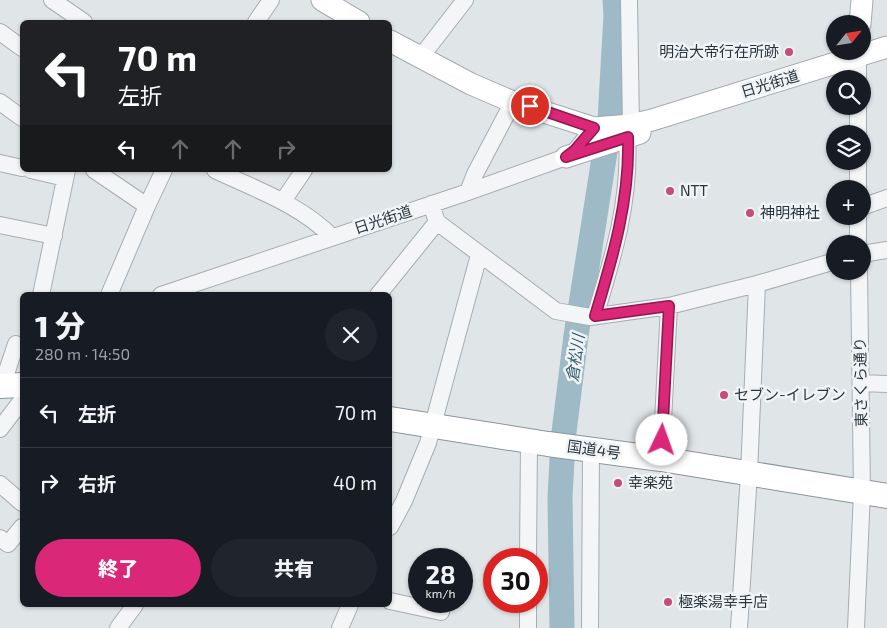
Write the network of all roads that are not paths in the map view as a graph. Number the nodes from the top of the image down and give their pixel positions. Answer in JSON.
{"nodes":[{"id":1,"x":52,"y":0,"type":"edge"},
{"id":2,"x":271,"y":0,"type":"edge"},
{"id":3,"x":322,"y":0,"type":"edge"},
{"id":4,"x":464,"y":0,"type":"edge"},
{"id":5,"x":629,"y":0,"type":"edge"},
{"id":6,"x":862,"y":0,"type":"edge"},
{"id":7,"x":861,"y":15,"type":"edge"},
{"id":8,"x":81,"y":20,"type":"edge"},
{"id":9,"x":257,"y":20,"type":"edge"},
{"id":10,"x":355,"y":20,"type":"edge"},
{"id":11,"x":0,"y":32,"type":"edge"},
{"id":12,"x":392,"y":42,"type":"edge"},
{"id":13,"x":20,"y":47,"type":"edge"},
{"id":14,"x":887,"y":47,"type":"edge"},
{"id":15,"x":871,"y":51,"type":"edge"},
{"id":16,"x":420,"y":58,"type":"junction"},
{"id":17,"x":840,"y":60,"type":"edge"},
{"id":18,"x":0,"y":102,"type":"edge"},
{"id":19,"x":513,"y":102,"type":"junction"},
{"id":20,"x":20,"y":117,"type":"edge"},
{"id":21,"x":627,"y":132,"type":"junction"},
{"id":22,"x":598,"y":134,"type":"junction"},
{"id":23,"x":566,"y":157,"type":"joint"},
{"id":24,"x":0,"y":163,"type":"edge"},
{"id":25,"x":20,"y":168,"type":"edge"},
{"id":26,"x":48,"y":172,"type":"edge"},
{"id":27,"x":97,"y":172,"type":"edge"},
{"id":28,"x":163,"y":172,"type":"edge"},
{"id":29,"x":219,"y":172,"type":"edge"},
{"id":30,"x":303,"y":172,"type":"edge"},
{"id":31,"x":66,"y":174,"type":"edge"},
{"id":32,"x":468,"y":192,"type":"junction"},
{"id":33,"x":887,"y":198,"type":"edge"},
{"id":34,"x":283,"y":202,"type":"junction"},
{"id":35,"x":432,"y":204,"type":"junction"},
{"id":36,"x":871,"y":204,"type":"edge"},
{"id":37,"x":147,"y":206,"type":"junction"},
{"id":38,"x":437,"y":222,"type":"junction"},
{"id":39,"x":0,"y":225,"type":"edge"},
{"id":40,"x":54,"y":236,"type":"junction"},
{"id":41,"x":332,"y":237,"type":"junction"},
{"id":42,"x":887,"y":250,"type":"edge"},
{"id":43,"x":871,"y":253,"type":"edge"},
{"id":44,"x":479,"y":255,"type":"junction"},
{"id":45,"x":826,"y":264,"type":"edge"},
{"id":46,"x":859,"y":280,"type":"edge"},
{"id":47,"x":757,"y":284,"type":"junction"},
{"id":48,"x":42,"y":292,"type":"edge"},
{"id":49,"x":110,"y":292,"type":"edge"},
{"id":50,"x":170,"y":292,"type":"edge"},
{"id":51,"x":380,"y":292,"type":"edge"},
{"id":52,"x":669,"y":306,"type":"junction"},
{"id":53,"x":592,"y":316,"type":"junction"},
{"id":54,"x":19,"y":343,"type":"edge"},
{"id":55,"x":0,"y":349,"type":"edge"},
{"id":56,"x":861,"y":383,"type":"junction"},
{"id":57,"x":887,"y":384,"type":"edge"},
{"id":58,"x":8,"y":386,"type":"edge"},
{"id":59,"x":20,"y":406,"type":"edge"},
{"id":60,"x":392,"y":419,"type":"edge"},
{"id":61,"x":433,"y":426,"type":"junction"},
{"id":62,"x":0,"y":430,"type":"edge"},
{"id":63,"x":538,"y":442,"type":"junction"},
{"id":64,"x":585,"y":449,"type":"junction"},
{"id":65,"x":661,"y":459,"type":"junction"},
{"id":66,"x":749,"y":474,"type":"junction"},
{"id":67,"x":0,"y":484,"type":"edge"},
{"id":68,"x":862,"y":492,"type":"junction"},
{"id":69,"x":887,"y":496,"type":"edge"},
{"id":70,"x":20,"y":501,"type":"edge"},
{"id":71,"x":392,"y":523,"type":"edge"},
{"id":72,"x":20,"y":529,"type":"edge"},
{"id":73,"x":0,"y":538,"type":"edge"},
{"id":74,"x":529,"y":548,"type":"edge"},
{"id":75,"x":392,"y":601,"type":"edge"},
{"id":76,"x":408,"y":605,"type":"edge"},
{"id":77,"x":134,"y":607,"type":"edge"},
{"id":78,"x":349,"y":607,"type":"edge"},
{"id":79,"x":528,"y":613,"type":"edge"},
{"id":80,"x":118,"y":628,"type":"edge"},
{"id":81,"x":340,"y":628,"type":"edge"},
{"id":82,"x":528,"y":628,"type":"edge"},
{"id":83,"x":590,"y":628,"type":"edge"},
{"id":84,"x":739,"y":628,"type":"edge"},
{"id":85,"x":856,"y":628,"type":"edge"}],
"edges":[{"from":1,"to":8,"type":"street"},
{"from":2,"to":9,"type":"street"},
{"from":3,"to":10,"type":"main road"},
{"from":4,"to":16,"type":"street"},
{"from":5,"to":21,"type":"street"},
{"from":6,"to":7,"type":"main road"},
{"from":11,"to":13,"type":"street"},
{"from":12,"to":16,"type":"main road"},
{"from":14,"to":15,"type":"main road","name":"日光街道"},
{"from":16,"to":19,"type":"main road"},
{"from":17,"to":21,"type":"main road","name":"日光街道"},
{"from":18,"to":20,"type":"street"},
{"from":19,"to":22,"type":"main road"},
{"from":19,"to":32,"type":"street"},
{"from":21,"to":22,"type":"main road","name":"日光街道"},
{"from":21,"to":53,"type":"street"},
{"from":22,"to":23,"type":"main road"},
{"from":23,"to":32,"type":"street","name":"日光街道"},
{"from":24,"to":25,"type":"street"},
{"from":26,"to":31,"type":"street"},
{"from":27,"to":37,"type":"street"},
{"from":28,"to":37,"type":"street"},
{"from":29,"to":34,"type":"street"},
{"from":30,"to":34,"type":"street"},
{"from":31,"to":40,"type":"street"},
{"from":32,"to":35,"type":"street","name":"日光街道"},
{"from":33,"to":36,"type":"street"},
{"from":34,"to":41,"type":"street"},
{"from":35,"to":38,"type":"street"},
{"from":35,"to":41,"type":"street","name":"日光街道"},
{"from":37,"to":49,"type":"street"},
{"from":38,"to":44,"type":"street"},
{"from":38,"to":51,"type":"street"},
{"from":39,"to":40,"type":"street"},
{"from":40,"to":48,"type":"street"},
{"from":41,"to":50,"type":"street","name":"日光街道"},
{"from":42,"to":43,"type":"street"},
{"from":44,"to":53,"type":"street"},
{"from":44,"to":61,"type":"street"},
{"from":45,"to":47,"type":"street"},
{"from":46,"to":56,"type":"street","name":"東さくら通り"},
{"from":47,"to":52,"type":"street"},
{"from":47,"to":66,"type":"street"},
{"from":52,"to":53,"type":"street"},
{"from":52,"to":65,"type":"street"},
{"from":54,"to":55,"type":"street"},
{"from":54,"to":58,"type":"street"},
{"from":56,"to":57,"type":"street"},
{"from":56,"to":68,"type":"street","name":"東さくら通り"},
{"from":59,"to":62,"type":"street"},
{"from":60,"to":61,"type":"highway","name":"国道4号"},
{"from":61,"to":63,"type":"highway","name":"国道4号"},
{"from":61,"to":71,"type":"street"},
{"from":63,"to":64,"type":"highway","name":"国道4号"},
{"from":63,"to":74,"type":"street"},
{"from":64,"to":65,"type":"highway","name":"国道4号"},
{"from":64,"to":83,"type":"street"},
{"from":65,"to":66,"type":"highway","name":"国道4号"},
{"from":66,"to":68,"type":"highway","name":"国道4号"},
{"from":66,"to":84,"type":"street"},
{"from":67,"to":70,"type":"street"},
{"from":68,"to":69,"type":"highway","name":"国道4号"},
{"from":68,"to":85,"type":"street","name":"東さくら通り"},
{"from":72,"to":73,"type":"street"},
{"from":75,"to":76,"type":"street"},
{"from":77,"to":80,"type":"street"},
{"from":78,"to":81,"type":"street"},
{"from":79,"to":82,"type":"street"}]}
